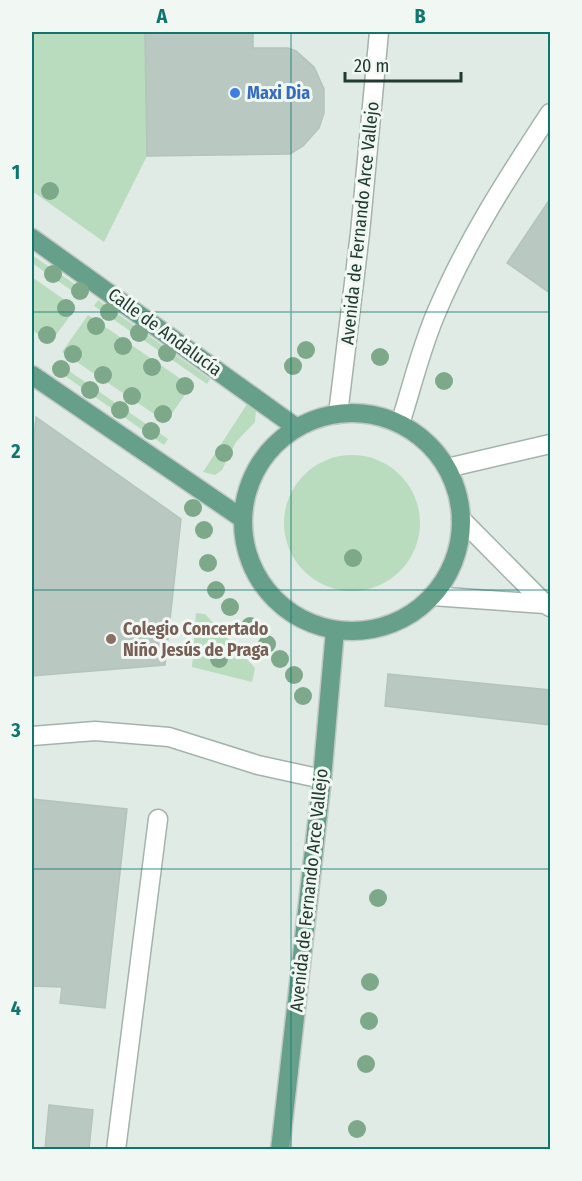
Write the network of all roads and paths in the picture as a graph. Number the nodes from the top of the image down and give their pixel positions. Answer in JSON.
{"nodes":[{"id":1,"x":379,"y":32,"type":"edge"},
{"id":2,"x":550,"y":113,"type":"edge"},
{"id":3,"x":32,"y":238,"type":"edge"},
{"id":4,"x":32,"y":375,"type":"edge"},
{"id":5,"x":338,"y":414,"type":"junction"},
{"id":6,"x":400,"y":424,"type":"junction"},
{"id":7,"x":297,"y":428,"type":"junction"},
{"id":8,"x":550,"y":444,"type":"edge"},
{"id":9,"x":447,"y":468,"type":"junction"},
{"id":10,"x":243,"y":519,"type":"junction"},
{"id":11,"x":461,"y":519,"type":"junction"},
{"id":12,"x":432,"y":596,"type":"junction"},
{"id":13,"x":548,"y":606,"type":"edge"},
{"id":14,"x":335,"y":630,"type":"junction"},
{"id":15,"x":32,"y":735,"type":"edge"},
{"id":16,"x":322,"y":779,"type":"junction"},
{"id":17,"x":158,"y":819,"type":"dead end"},
{"id":18,"x":116,"y":1149,"type":"edge"},
{"id":19,"x":280,"y":1149,"type":"edge"}],
"edges":[{"from":1,"to":5,"type":"street","name":"Avenida de Fernando Arce Vallejo"},
{"from":2,"to":6,"type":"street"},
{"from":3,"to":7,"type":"main road","name":"Calle de Andalucía"},
{"from":4,"to":10,"type":"main road"},
{"from":5,"to":6,"type":"main road"},
{"from":5,"to":7,"type":"main road"},
{"from":6,"to":9,"type":"main road"},
{"from":7,"to":10,"type":"main road"},
{"from":8,"to":9,"type":"street"},
{"from":9,"to":11,"type":"main road"},
{"from":10,"to":14,"type":"main road"},
{"from":11,"to":12,"type":"main road"},
{"from":11,"to":13,"type":"street"},
{"from":12,"to":13,"type":"street"},
{"from":12,"to":14,"type":"main road"},
{"from":14,"to":16,"type":"main road","name":"Avenida de Fernando Arce Vallejo"},
{"from":15,"to":16,"type":"street"},
{"from":16,"to":19,"type":"main road","name":"Avenida de Fernando Arce Vallejo"},
{"from":17,"to":18,"type":"street"}]}
